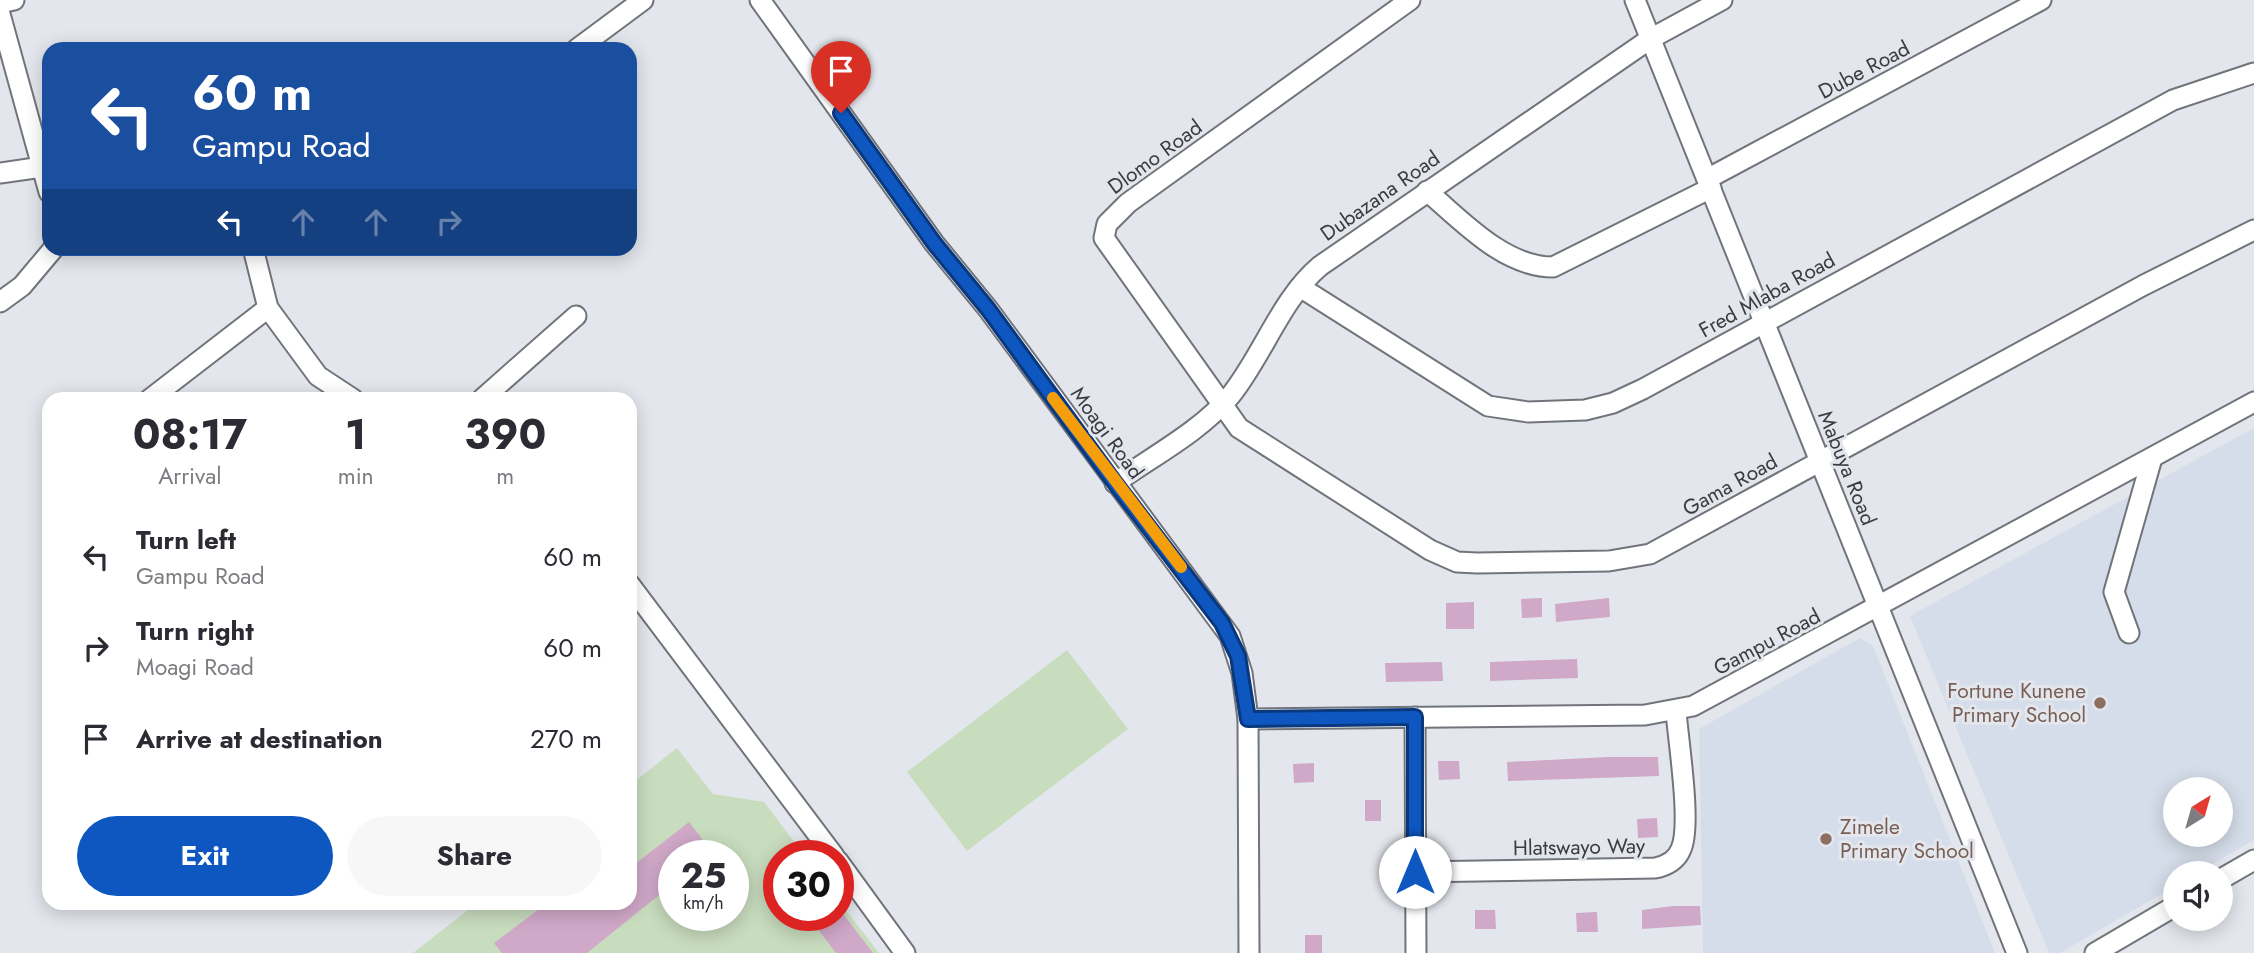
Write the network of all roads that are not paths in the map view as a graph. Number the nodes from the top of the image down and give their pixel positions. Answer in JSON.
{"nodes":[{"id":1,"x":14,"y":0,"type":"edge"},
{"id":2,"x":643,"y":0,"type":"edge"},
{"id":3,"x":760,"y":0,"type":"edge"},
{"id":4,"x":1410,"y":0,"type":"edge"},
{"id":5,"x":1635,"y":0,"type":"edge"},
{"id":6,"x":1722,"y":0,"type":"edge"},
{"id":7,"x":2041,"y":0,"type":"edge"},
{"id":8,"x":0,"y":3,"type":"edge"},
{"id":9,"x":0,"y":13,"type":"edge"},
{"id":10,"x":1650,"y":39,"type":"junction"},
{"id":11,"x":587,"y":42,"type":"edge"},
{"id":12,"x":2254,"y":74,"type":"edge"},
{"id":13,"x":42,"y":154,"type":"edge"},
{"id":14,"x":42,"y":168,"type":"edge"},
{"id":15,"x":0,"y":173,"type":"edge"},
{"id":16,"x":1709,"y":184,"type":"junction"},
{"id":17,"x":1427,"y":191,"type":"junction"},
{"id":18,"x":2254,"y":230,"type":"edge"},
{"id":19,"x":47,"y":256,"type":"edge"},
{"id":20,"x":255,"y":256,"type":"edge"},
{"id":21,"x":1300,"y":287,"type":"junction"},
{"id":22,"x":0,"y":302,"type":"edge"},
{"id":23,"x":268,"y":308,"type":"junction"},
{"id":24,"x":576,"y":316,"type":"dead end"},
{"id":25,"x":1764,"y":322,"type":"junction"},
{"id":26,"x":159,"y":392,"type":"edge"},
{"id":27,"x":342,"y":392,"type":"edge"},
{"id":28,"x":490,"y":392,"type":"edge"},
{"id":29,"x":2254,"y":402,"type":"edge"},
{"id":30,"x":1222,"y":405,"type":"junction"},
{"id":31,"x":2152,"y":458,"type":"junction"},
{"id":32,"x":1819,"y":461,"type":"junction"},
{"id":33,"x":1115,"y":483,"type":"junction"},
{"id":34,"x":637,"y":594,"type":"edge"},
{"id":35,"x":1877,"y":608,"type":"junction"},
{"id":36,"x":2129,"y":633,"type":"dead end"},
{"id":37,"x":1676,"y":711,"type":"junction"},
{"id":38,"x":1415,"y":717,"type":"junction"},
{"id":39,"x":1248,"y":719,"type":"junction"},
{"id":40,"x":822,"y":840,"type":"edge"},
{"id":41,"x":2254,"y":860,"type":"edge"},
{"id":42,"x":1415,"y":872,"type":"junction"},
{"id":43,"x":2233,"y":872,"type":"edge"},
{"id":44,"x":854,"y":883,"type":"edge"},
{"id":45,"x":2163,"y":912,"type":"edge"},
{"id":46,"x":905,"y":953,"type":"edge"},
{"id":47,"x":1249,"y":953,"type":"edge"},
{"id":48,"x":1416,"y":953,"type":"edge"},
{"id":49,"x":2017,"y":953,"type":"edge"},
{"id":50,"x":2095,"y":953,"type":"edge"}],
"edges":[{"from":1,"to":8,"type":"street"},
{"from":2,"to":11,"type":"street"},
{"from":3,"to":33,"type":"street","name":"Moagi Road"},
{"from":4,"to":30,"type":"street","name":"Dlomo Road"},
{"from":5,"to":10,"type":"street","name":"Mabuya Road"},
{"from":6,"to":10,"type":"street","name":"Dubazana Road"},
{"from":7,"to":16,"type":"street","name":"Dube Road"},
{"from":9,"to":13,"type":"street"},
{"from":10,"to":16,"type":"street","name":"Mabuya Road"},
{"from":10,"to":17,"type":"street","name":"Dubazana Road"},
{"from":12,"to":25,"type":"street","name":"Fred Mlaba Road"},
{"from":14,"to":15,"type":"street"},
{"from":16,"to":17,"type":"street","name":"Dube Road"},
{"from":16,"to":25,"type":"street","name":"Mabuya Road"},
{"from":17,"to":21,"type":"street","name":"Dubazana Road"},
{"from":18,"to":32,"type":"street","name":"Gama Road"},
{"from":19,"to":22,"type":"street"},
{"from":20,"to":23,"type":"street"},
{"from":21,"to":25,"type":"street","name":"Fred Mlaba Road"},
{"from":21,"to":30,"type":"street","name":"Dubazana Road"},
{"from":23,"to":26,"type":"street"},
{"from":23,"to":27,"type":"street"},
{"from":24,"to":28,"type":"street"},
{"from":25,"to":32,"type":"street","name":"Mabuya Road"},
{"from":29,"to":31,"type":"street","name":"Gampu Road"},
{"from":30,"to":32,"type":"street","name":"Gama Road"},
{"from":30,"to":33,"type":"street","name":"Dubazana Road"},
{"from":31,"to":35,"type":"street","name":"Gampu Road"},
{"from":31,"to":36,"type":"street"},
{"from":32,"to":35,"type":"street","name":"Mabuya Road"},
{"from":33,"to":39,"type":"street","name":"Moagi Road"},
{"from":34,"to":40,"type":"street"},
{"from":35,"to":37,"type":"street","name":"Gampu Road"},
{"from":35,"to":49,"type":"street","name":"Mabuya Road"},
{"from":37,"to":38,"type":"street","name":"Gampu Road"},
{"from":37,"to":42,"type":"street","name":"Hlatswayo Way"},
{"from":38,"to":39,"type":"street","name":"Gampu Road"},
{"from":38,"to":42,"type":"street"},
{"from":39,"to":47,"type":"street","name":"Moagi Road"},
{"from":41,"to":43,"type":"street"},
{"from":42,"to":48,"type":"street"},
{"from":44,"to":46,"type":"street"},
{"from":45,"to":50,"type":"street"}]}
